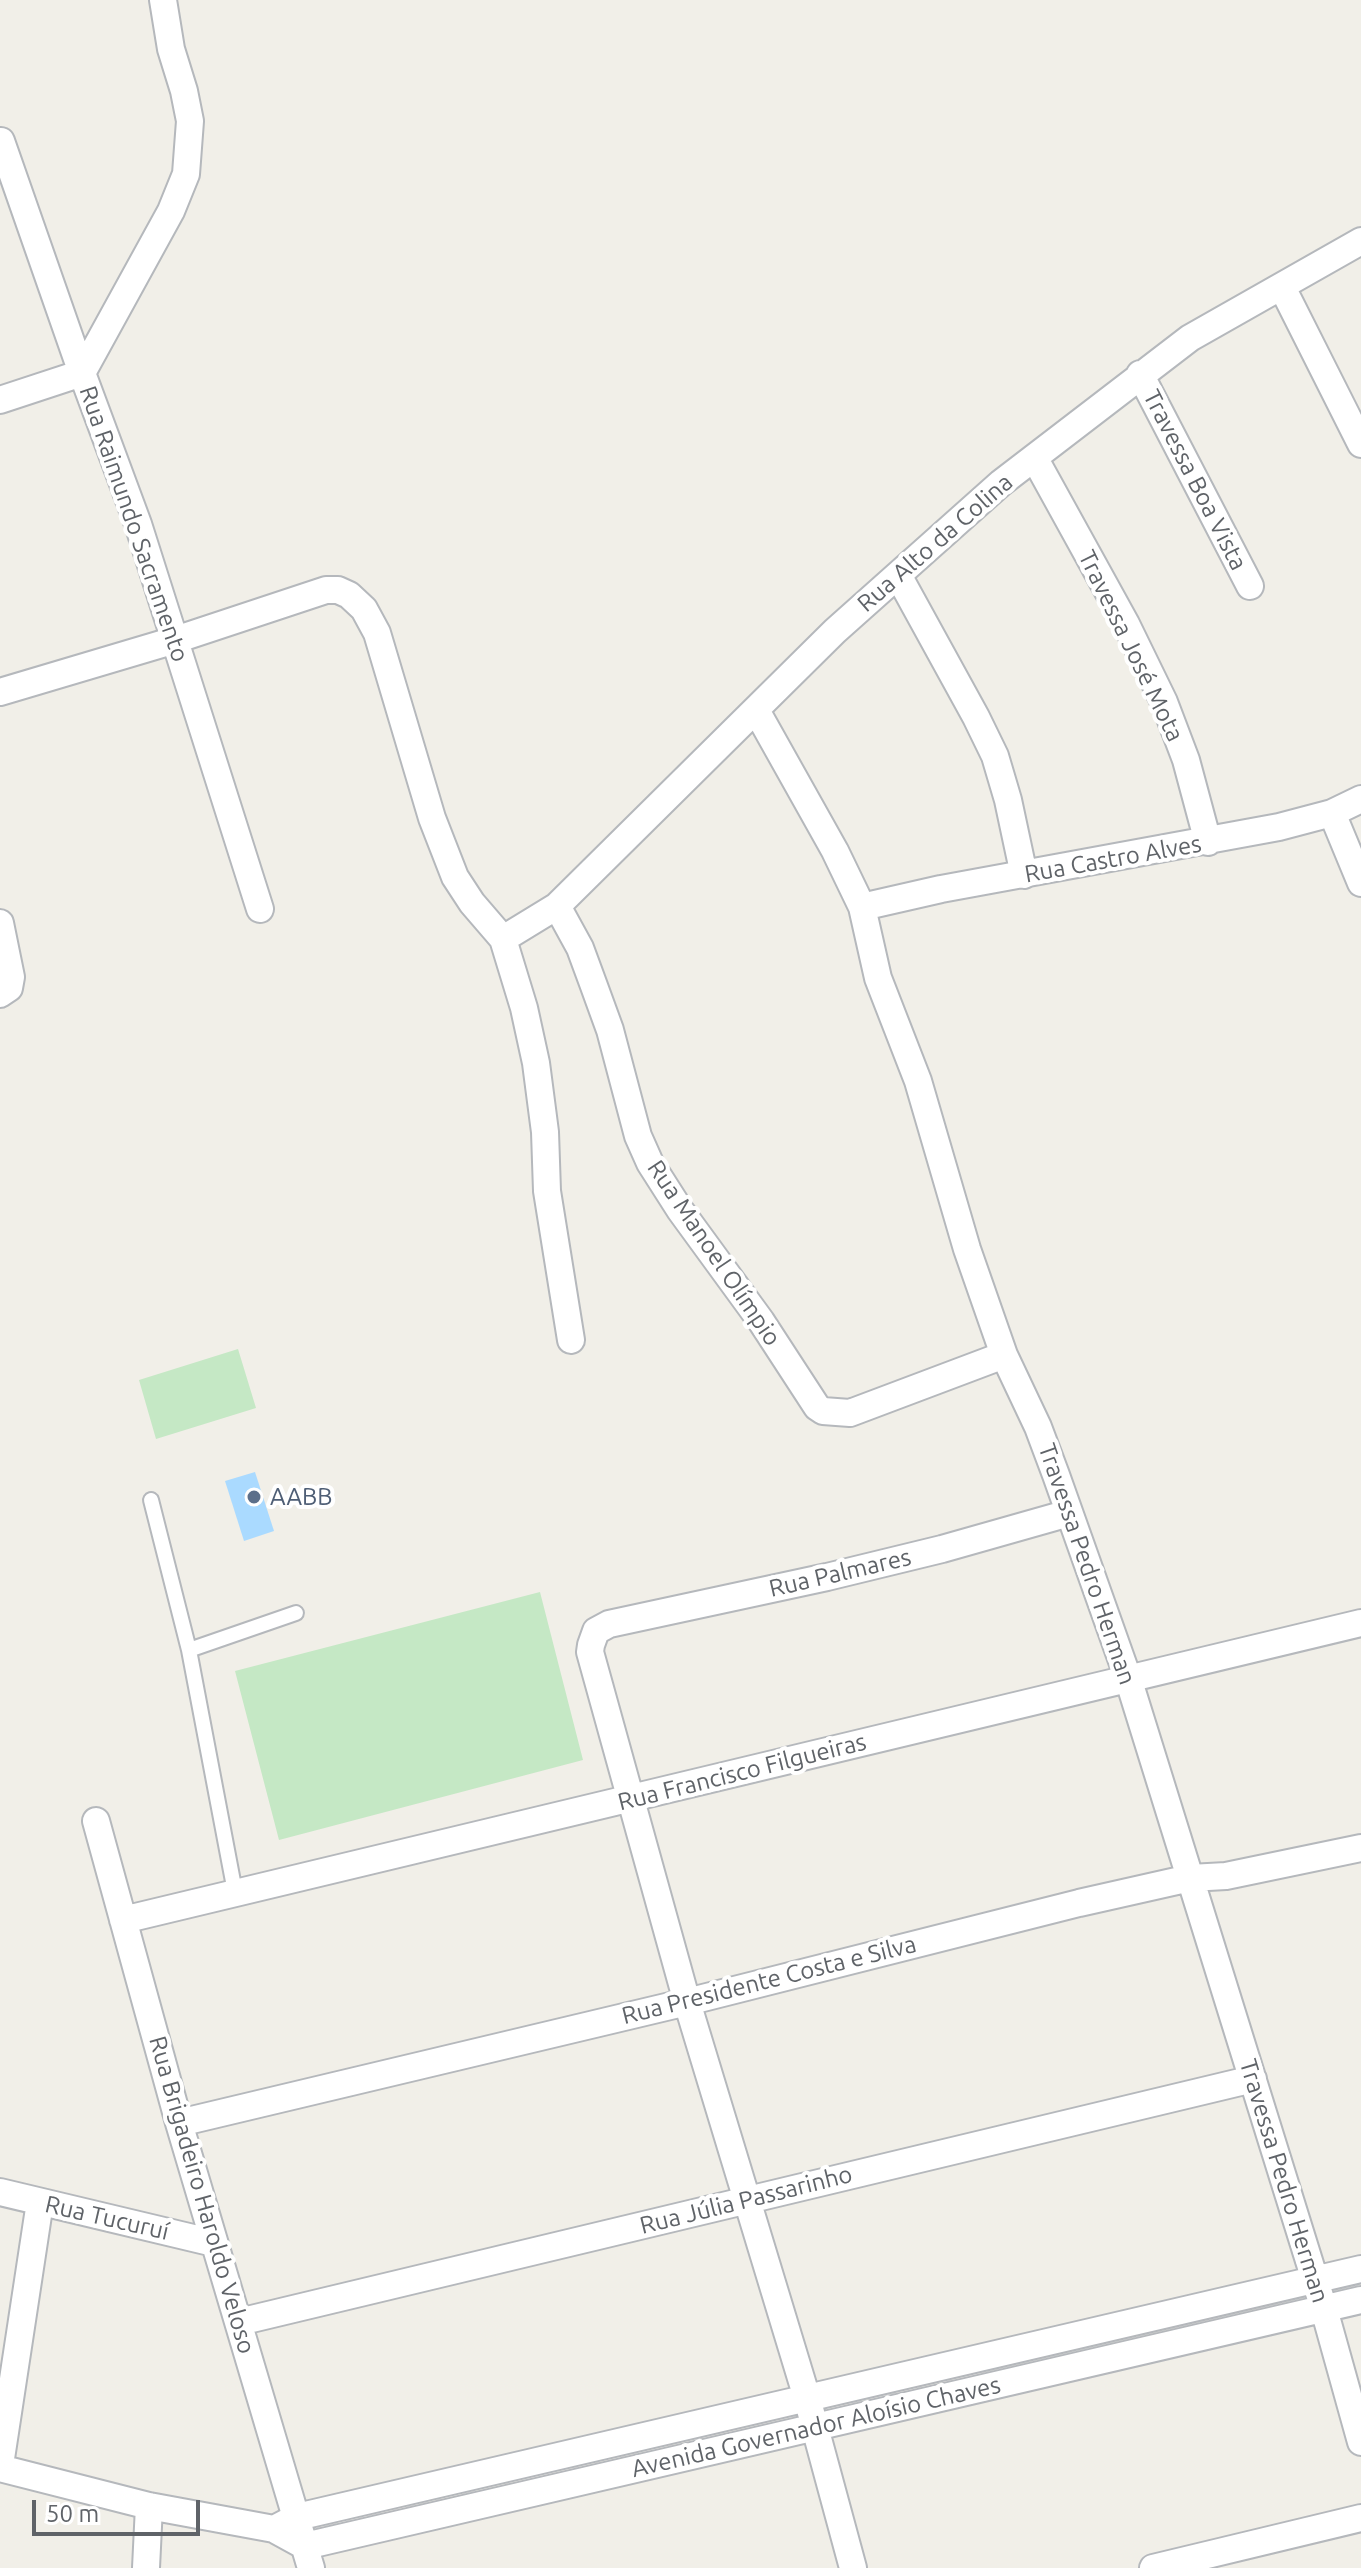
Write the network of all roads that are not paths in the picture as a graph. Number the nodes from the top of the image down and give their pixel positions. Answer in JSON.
{"nodes":[{"id":1,"x":163,"y":0,"type":"edge"},
{"id":2,"x":1,"y":141,"type":"edge"},
{"id":3,"x":1361,"y":241,"type":"edge"},
{"id":4,"x":1282,"y":287,"type":"junction"},
{"id":5,"x":82,"y":373,"type":"junction"},
{"id":6,"x":1140,"y":374,"type":"junction"},
{"id":7,"x":0,"y":400,"type":"edge"},
{"id":8,"x":1361,"y":444,"type":"edge"},
{"id":9,"x":1035,"y":459,"type":"junction"},
{"id":10,"x":898,"y":575,"type":"junction"},
{"id":11,"x":1250,"y":586,"type":"dead end"},
{"id":12,"x":175,"y":640,"type":"junction"},
{"id":13,"x":0,"y":692,"type":"edge"},
{"id":14,"x":756,"y":710,"type":"junction"},
{"id":15,"x":1361,"y":799,"type":"edge"},
{"id":16,"x":1332,"y":813,"type":"junction"},
{"id":17,"x":1208,"y":842,"type":"junction"},
{"id":18,"x":1024,"y":875,"type":"junction"},
{"id":19,"x":1361,"y":883,"type":"edge"},
{"id":20,"x":557,"y":906,"type":"junction"},
{"id":21,"x":862,"y":907,"type":"junction"},
{"id":22,"x":260,"y":909,"type":"dead end"},
{"id":23,"x":0,"y":923,"type":"edge"},
{"id":24,"x":503,"y":939,"type":"junction"},
{"id":25,"x":6,"y":985,"type":"edge"},
{"id":26,"x":571,"y":1340,"type":"dead end"},
{"id":27,"x":1004,"y":1355,"type":"junction"},
{"id":28,"x":151,"y":1500,"type":"dead end"},
{"id":29,"x":1069,"y":1513,"type":"junction"},
{"id":30,"x":296,"y":1613,"type":"dead end"},
{"id":31,"x":1361,"y":1623,"type":"edge"},
{"id":32,"x":189,"y":1650,"type":"junction"},
{"id":33,"x":1128,"y":1678,"type":"junction"},
{"id":34,"x":630,"y":1799,"type":"junction"},
{"id":35,"x":96,"y":1821,"type":"dead end"},
{"id":36,"x":1361,"y":1848,"type":"edge"},
{"id":37,"x":1190,"y":1878,"type":"junction"},
{"id":38,"x":235,"y":1892,"type":"junction"},
{"id":39,"x":123,"y":1920,"type":"junction"},
{"id":40,"x":687,"y":2002,"type":"junction"},
{"id":41,"x":1253,"y":2079,"type":"junction"},
{"id":42,"x":179,"y":2123,"type":"junction"},
{"id":43,"x":0,"y":2192,"type":"edge"},
{"id":44,"x":745,"y":2200,"type":"junction"},
{"id":45,"x":40,"y":2202,"type":"junction"},
{"id":46,"x":214,"y":2243,"type":"junction"},
{"id":47,"x":1361,"y":2269,"type":"edge"},
{"id":48,"x":1314,"y":2280,"type":"junction"},
{"id":49,"x":1361,"y":2300,"type":"edge"},
{"id":50,"x":1324,"y":2309,"type":"junction"},
{"id":51,"x":239,"y":2322,"type":"junction"},
{"id":52,"x":807,"y":2398,"type":"junction"},
{"id":53,"x":815,"y":2427,"type":"junction"},
{"id":54,"x":1361,"y":2442,"type":"edge"},
{"id":55,"x":0,"y":2466,"type":"edge"},
{"id":56,"x":149,"y":2506,"type":"junction"},
{"id":57,"x":1361,"y":2518,"type":"edge"},
{"id":58,"x":285,"y":2523,"type":"junction"},
{"id":59,"x":308,"y":2557,"type":"edge"},
{"id":60,"x":146,"y":2568,"type":"edge"},
{"id":61,"x":853,"y":2568,"type":"edge"},
{"id":62,"x":1153,"y":2568,"type":"edge"}],
"edges":[{"from":1,"to":5,"type":"street"},
{"from":2,"to":5,"type":"street","name":"Rua Raimundo Sacramento"},
{"from":3,"to":4,"type":"street","name":"Rua Alto da Colina"},
{"from":4,"to":6,"type":"street","name":"Rua Alto da Colina"},
{"from":4,"to":8,"type":"street"},
{"from":5,"to":7,"type":"street"},
{"from":5,"to":12,"type":"street","name":"Rua Raimundo Sacramento"},
{"from":6,"to":9,"type":"street","name":"Rua Alto da Colina"},
{"from":6,"to":11,"type":"street","name":"Travessa Boa Vista"},
{"from":9,"to":10,"type":"street","name":"Rua Alto da Colina"},
{"from":9,"to":17,"type":"street","name":"Travessa José Mota"},
{"from":10,"to":14,"type":"street","name":"Rua Alto da Colina"},
{"from":10,"to":18,"type":"street"},
{"from":12,"to":13,"type":"street"},
{"from":12,"to":22,"type":"street","name":"Rua Raimundo Sacramento"},
{"from":12,"to":24,"type":"street"},
{"from":14,"to":20,"type":"street","name":"Rua Alto da Colina"},
{"from":14,"to":21,"type":"street","name":"Travessa Pedro Herman"},
{"from":15,"to":16,"type":"street","name":"Rua Castro Alves"},
{"from":16,"to":17,"type":"street","name":"Rua Castro Alves"},
{"from":16,"to":19,"type":"street"},
{"from":17,"to":18,"type":"street","name":"Rua Castro Alves"},
{"from":18,"to":21,"type":"street","name":"Rua Castro Alves"},
{"from":20,"to":24,"type":"street"},
{"from":20,"to":27,"type":"street","name":"Rua Manoel Olímpio"},
{"from":21,"to":27,"type":"street","name":"Travessa Pedro Herman"},
{"from":23,"to":25,"type":"street"},
{"from":24,"to":26,"type":"street"},
{"from":27,"to":29,"type":"street","name":"Travessa Pedro Herman"},
{"from":28,"to":32,"type":"lane"},
{"from":29,"to":33,"type":"street","name":"Travessa Pedro Herman"},
{"from":29,"to":34,"type":"street","name":"Rua Palmares"},
{"from":30,"to":32,"type":"lane"},
{"from":31,"to":33,"type":"street","name":"Rua Francisco Filgueiras"},
{"from":32,"to":38,"type":"lane"},
{"from":33,"to":34,"type":"street","name":"Rua Francisco Filgueiras"},
{"from":33,"to":37,"type":"street","name":"Travessa Pedro Herman"},
{"from":34,"to":38,"type":"street","name":"Rua Francisco Filgueiras"},
{"from":34,"to":40,"type":"street"},
{"from":35,"to":39,"type":"street","name":"Rua Brigadeiro Haroldo Veloso"},
{"from":36,"to":37,"type":"street","name":"Rua Presidente Costa e Silva"},
{"from":37,"to":40,"type":"street","name":"Rua Presidente Costa e Silva"},
{"from":37,"to":41,"type":"street","name":"Travessa Pedro Herman"},
{"from":38,"to":39,"type":"street","name":"Rua Francisco Filgueiras"},
{"from":39,"to":42,"type":"street","name":"Rua Brigadeiro Haroldo Veloso"},
{"from":40,"to":42,"type":"street","name":"Rua Presidente Costa e Silva"},
{"from":40,"to":44,"type":"street"},
{"from":41,"to":44,"type":"street","name":"Rua Júlia Passarinho"},
{"from":41,"to":48,"type":"street","name":"Travessa Pedro Herman"},
{"from":42,"to":46,"type":"street","name":"Rua Brigadeiro Haroldo Veloso"},
{"from":43,"to":45,"type":"street","name":"Rua Tucuruí"},
{"from":44,"to":51,"type":"street","name":"Rua Júlia Passarinho"},
{"from":44,"to":52,"type":"street"},
{"from":45,"to":46,"type":"street","name":"Rua Tucuruí"},
{"from":45,"to":55,"type":"street"},
{"from":46,"to":51,"type":"street","name":"Rua Brigadeiro Haroldo Veloso"},
{"from":47,"to":48,"type":"street","name":"Avenida Governador Aloísio Chaves"},
{"from":48,"to":50,"type":"street","name":"Travessa Pedro Herman"},
{"from":48,"to":52,"type":"street","name":"Avenida Governador Aloísio Chaves"},
{"from":49,"to":50,"type":"street","name":"Avenida Governador Aloísio Chaves"},
{"from":50,"to":53,"type":"street","name":"Avenida Governador Aloísio Chaves"},
{"from":50,"to":54,"type":"street","name":"Travessa Pedro Herman"},
{"from":51,"to":58,"type":"street","name":"Rua Brigadeiro Haroldo Veloso"},
{"from":52,"to":53,"type":"street"},
{"from":52,"to":58,"type":"street","name":"Avenida Governador Aloísio Chaves"},
{"from":53,"to":59,"type":"street","name":"Avenida Governador Aloísio Chaves"},
{"from":53,"to":61,"type":"street"},
{"from":55,"to":56,"type":"street","name":"Avenida Governador Aloísio Chaves"},
{"from":56,"to":58,"type":"street","name":"Avenida Governador Aloísio Chaves"},
{"from":56,"to":60,"type":"street"},
{"from":57,"to":62,"type":"street"},
{"from":58,"to":59,"type":"street","name":"Avenida Governador Aloísio Chaves"}]}
